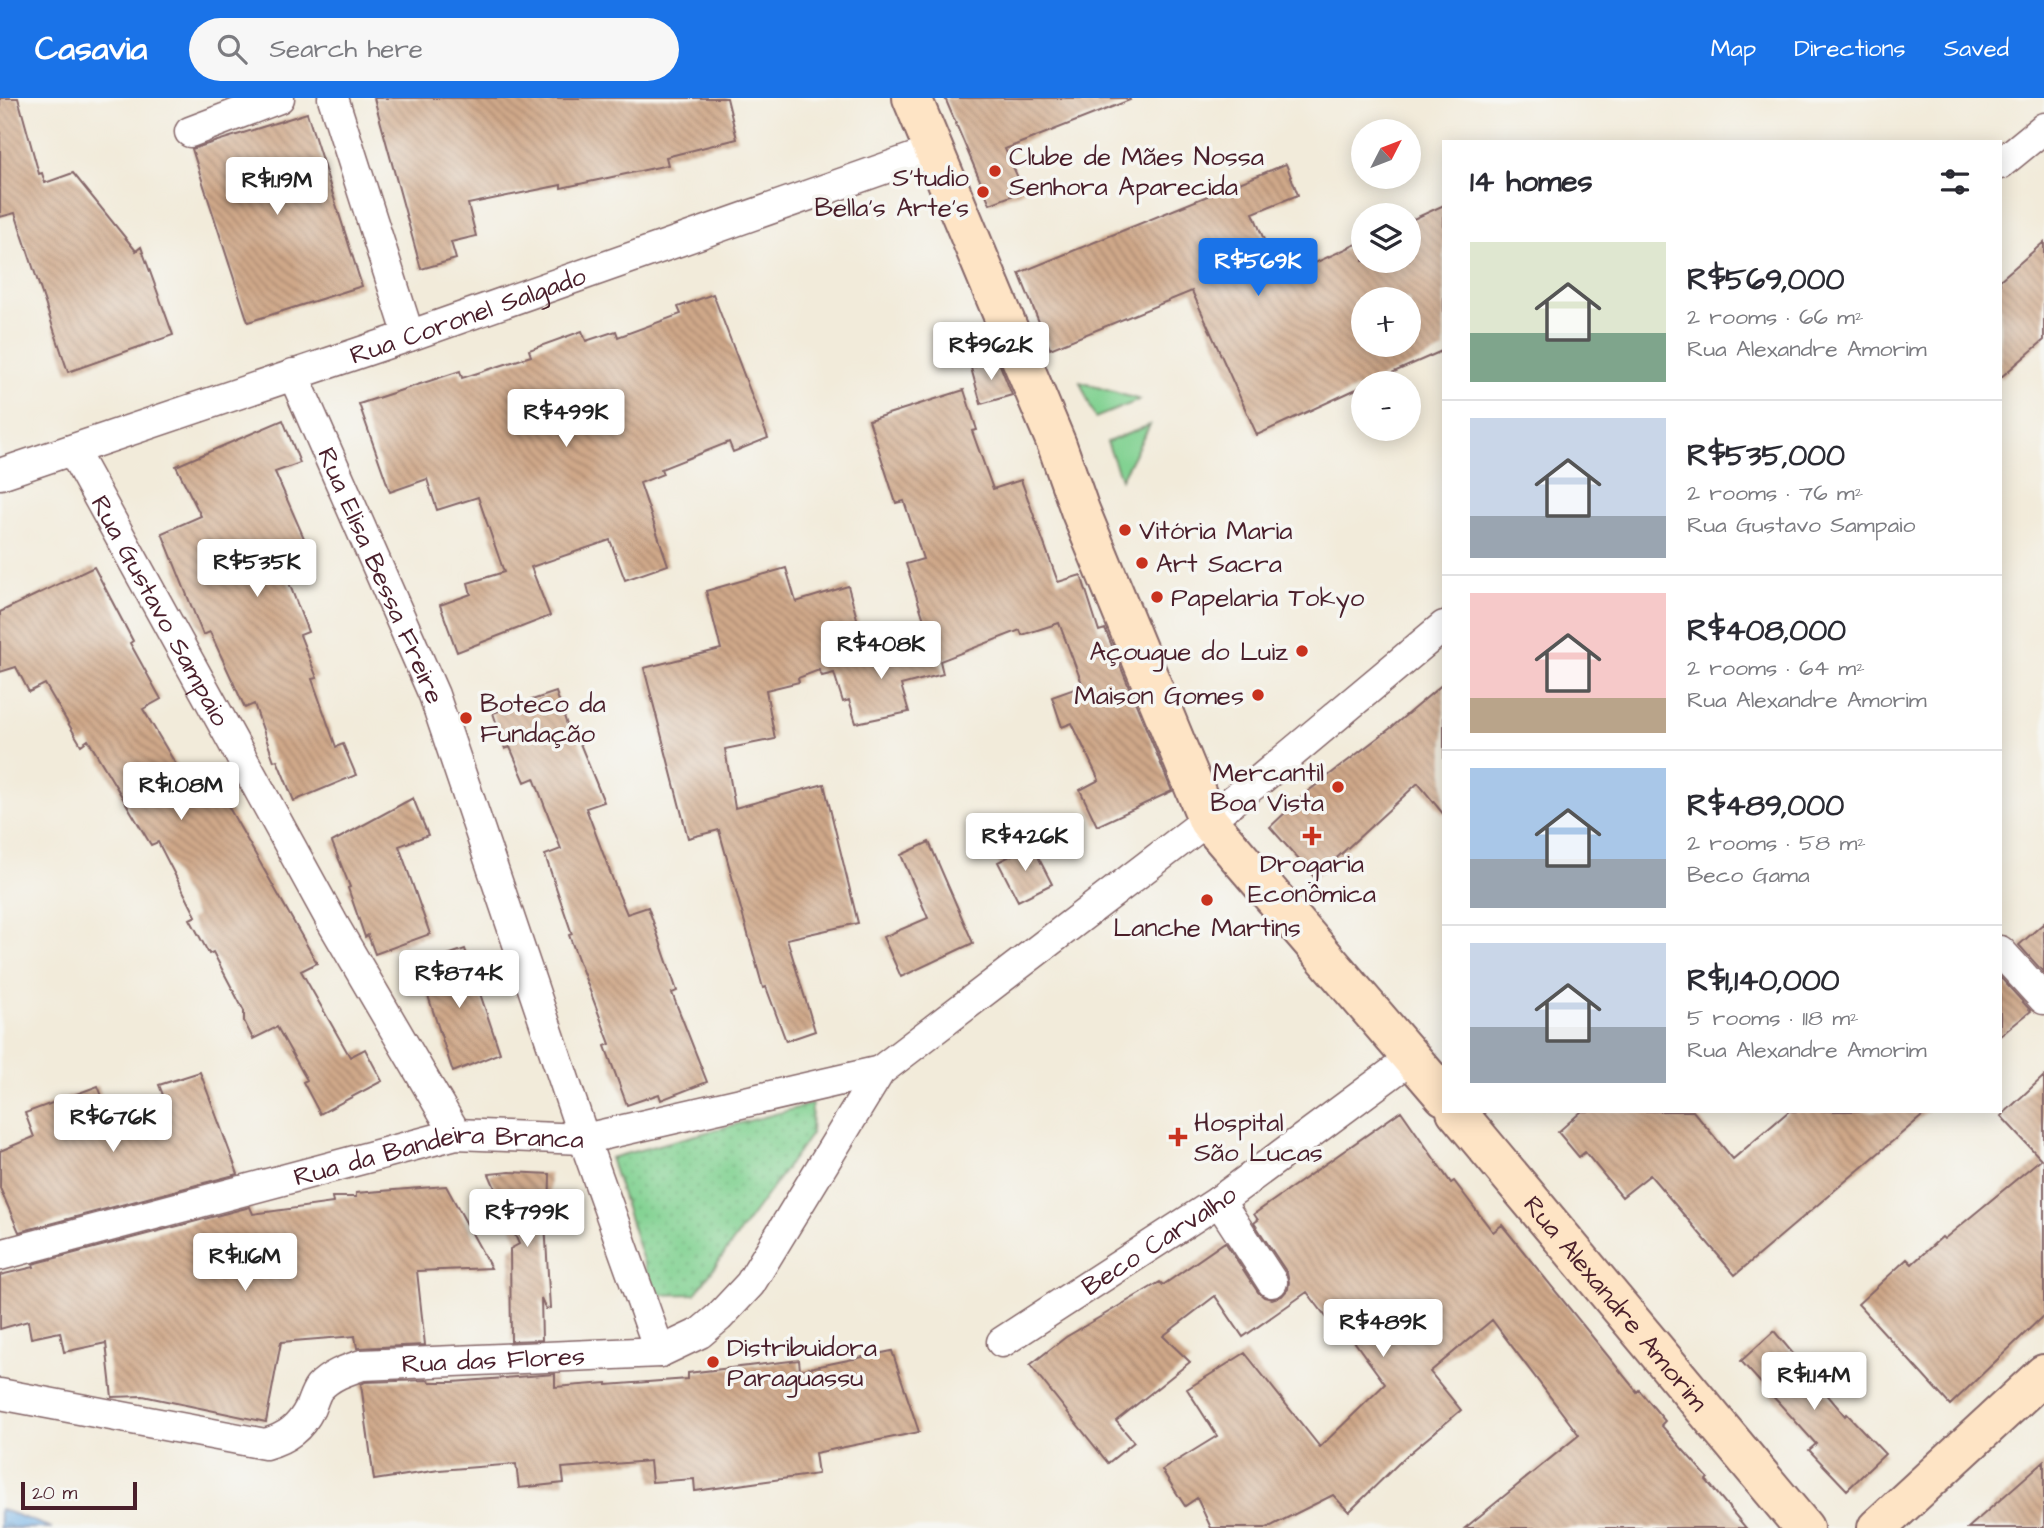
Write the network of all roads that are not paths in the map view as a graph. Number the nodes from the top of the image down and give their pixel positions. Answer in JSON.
{"nodes":[{"id":1,"x":279,"y":98,"type":"edge"},
{"id":2,"x":333,"y":98,"type":"edge"},
{"id":3,"x":912,"y":98,"type":"edge"},
{"id":4,"x":2044,"y":128,"type":"edge"},
{"id":5,"x":190,"y":132,"type":"dead end"},
{"id":6,"x":934,"y":151,"type":"junction"},
{"id":7,"x":2002,"y":162,"type":"edge"},
{"id":8,"x":409,"y":336,"type":"junction"},
{"id":9,"x":293,"y":374,"type":"junction"},
{"id":10,"x":73,"y":451,"type":"junction"},
{"id":11,"x":0,"y":474,"type":"edge"},
{"id":12,"x":1442,"y":628,"type":"edge"},
{"id":13,"x":1208,"y":821,"type":"junction"},
{"id":14,"x":2002,"y":953,"type":"edge"},
{"id":15,"x":2044,"y":999,"type":"edge"},
{"id":16,"x":1412,"y":1058,"type":"junction"},
{"id":17,"x":880,"y":1071,"type":"junction"},
{"id":18,"x":1442,"y":1094,"type":"edge"},
{"id":19,"x":1458,"y":1113,"type":"edge"},
{"id":20,"x":456,"y":1133,"type":"junction"},
{"id":21,"x":584,"y":1139,"type":"junction"},
{"id":22,"x":1219,"y":1201,"type":"junction"},
{"id":23,"x":0,"y":1255,"type":"edge"},
{"id":24,"x":1272,"y":1282,"type":"dead end"},
{"id":25,"x":1002,"y":1342,"type":"dead end"},
{"id":26,"x":660,"y":1352,"type":"junction"},
{"id":27,"x":2044,"y":1374,"type":"edge"},
{"id":28,"x":0,"y":1394,"type":"edge"},
{"id":29,"x":1804,"y":1528,"type":"edge"},
{"id":30,"x":1877,"y":1528,"type":"edge"}],
"edges":[{"from":1,"to":5,"type":"street"},
{"from":2,"to":8,"type":"street"},
{"from":3,"to":6,"type":"street"},
{"from":4,"to":7,"type":"street"},
{"from":6,"to":8,"type":"street","name":"Rua Coronel Salgado"},
{"from":6,"to":13,"type":"street"},
{"from":8,"to":9,"type":"street","name":"Rua Coronel Salgado"},
{"from":9,"to":10,"type":"street","name":"Rua Coronel Salgado"},
{"from":9,"to":21,"type":"street","name":"Rua Elisa Bessa Freire"},
{"from":10,"to":11,"type":"street","name":"Rua Coronel Salgado"},
{"from":10,"to":20,"type":"street","name":"Rua Gustavo Sampaio"},
{"from":12,"to":13,"type":"street"},
{"from":13,"to":16,"type":"street"},
{"from":13,"to":17,"type":"street"},
{"from":14,"to":15,"type":"street"},
{"from":16,"to":18,"type":"street"},
{"from":16,"to":22,"type":"street","name":"Beco Carvalho"},
{"from":17,"to":21,"type":"street","name":"Rua da Bandeira Branca"},
{"from":17,"to":26,"type":"street","name":"Rua das Flores"},
{"from":19,"to":29,"type":"street","name":"Rua Alexandre Amorim"},
{"from":20,"to":21,"type":"street","name":"Rua da Bandeira Branca"},
{"from":20,"to":23,"type":"street","name":"Rua da Bandeira Branca"},
{"from":21,"to":26,"type":"street","name":"Rua Elisa Bessa Freire"},
{"from":22,"to":24,"type":"street"},
{"from":22,"to":25,"type":"street","name":"Beco Carvalho"},
{"from":26,"to":28,"type":"street","name":"Rua das Flores"},
{"from":27,"to":30,"type":"street"}]}
